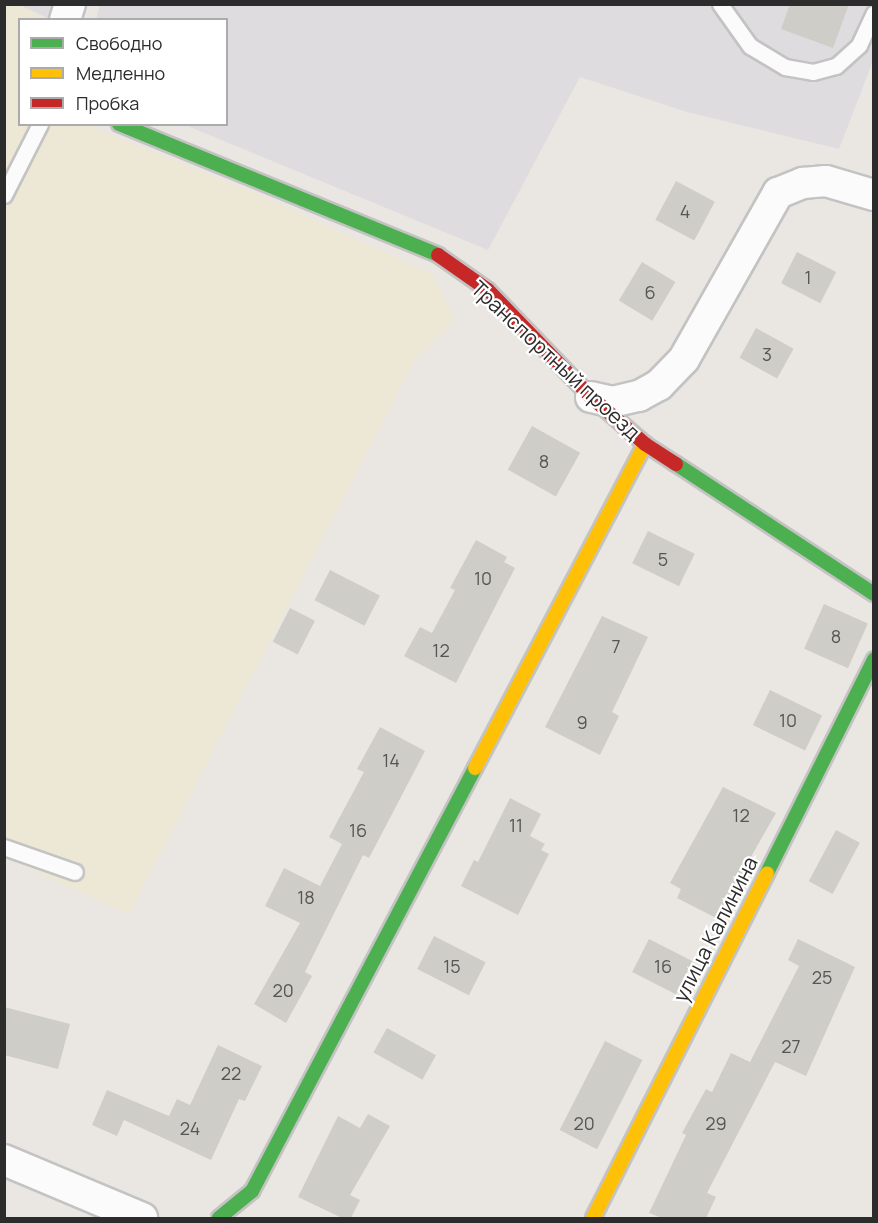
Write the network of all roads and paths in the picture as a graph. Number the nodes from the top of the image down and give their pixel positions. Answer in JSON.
{"nodes":[{"id":1,"x":720,"y":4,"type":"edge"},
{"id":2,"x":873,"y":13,"type":"edge"},
{"id":3,"x":39,"y":126,"type":"edge"},
{"id":4,"x":124,"y":126,"type":"edge"},
{"id":5,"x":4,"y":195,"type":"edge"},
{"id":6,"x":873,"y":195,"type":"edge"},
{"id":7,"x":591,"y":397,"type":"junction"},
{"id":8,"x":645,"y":444,"type":"junction"},
{"id":9,"x":873,"y":594,"type":"edge"},
{"id":10,"x":873,"y":659,"type":"edge"},
{"id":11,"x":4,"y":847,"type":"edge"},
{"id":12,"x":75,"y":872,"type":"dead end"},
{"id":13,"x":4,"y":1160,"type":"edge"},
{"id":14,"x":142,"y":1218,"type":"edge"},
{"id":15,"x":219,"y":1218,"type":"edge"},
{"id":16,"x":593,"y":1218,"type":"edge"}],
"edges":[{"from":1,"to":2,"type":"lane"},
{"from":3,"to":5,"type":"lane"},
{"from":4,"to":7,"type":"street","name":"Транспортный проезд"},
{"from":6,"to":7,"type":"street"},
{"from":7,"to":8,"type":"street","name":"Транспортный проезд"},
{"from":8,"to":9,"type":"street","name":"Транспортный проезд"},
{"from":8,"to":15,"type":"street"},
{"from":10,"to":16,"type":"street","name":"улица Калинина"},
{"from":11,"to":12,"type":"lane"},
{"from":13,"to":14,"type":"street"}]}
